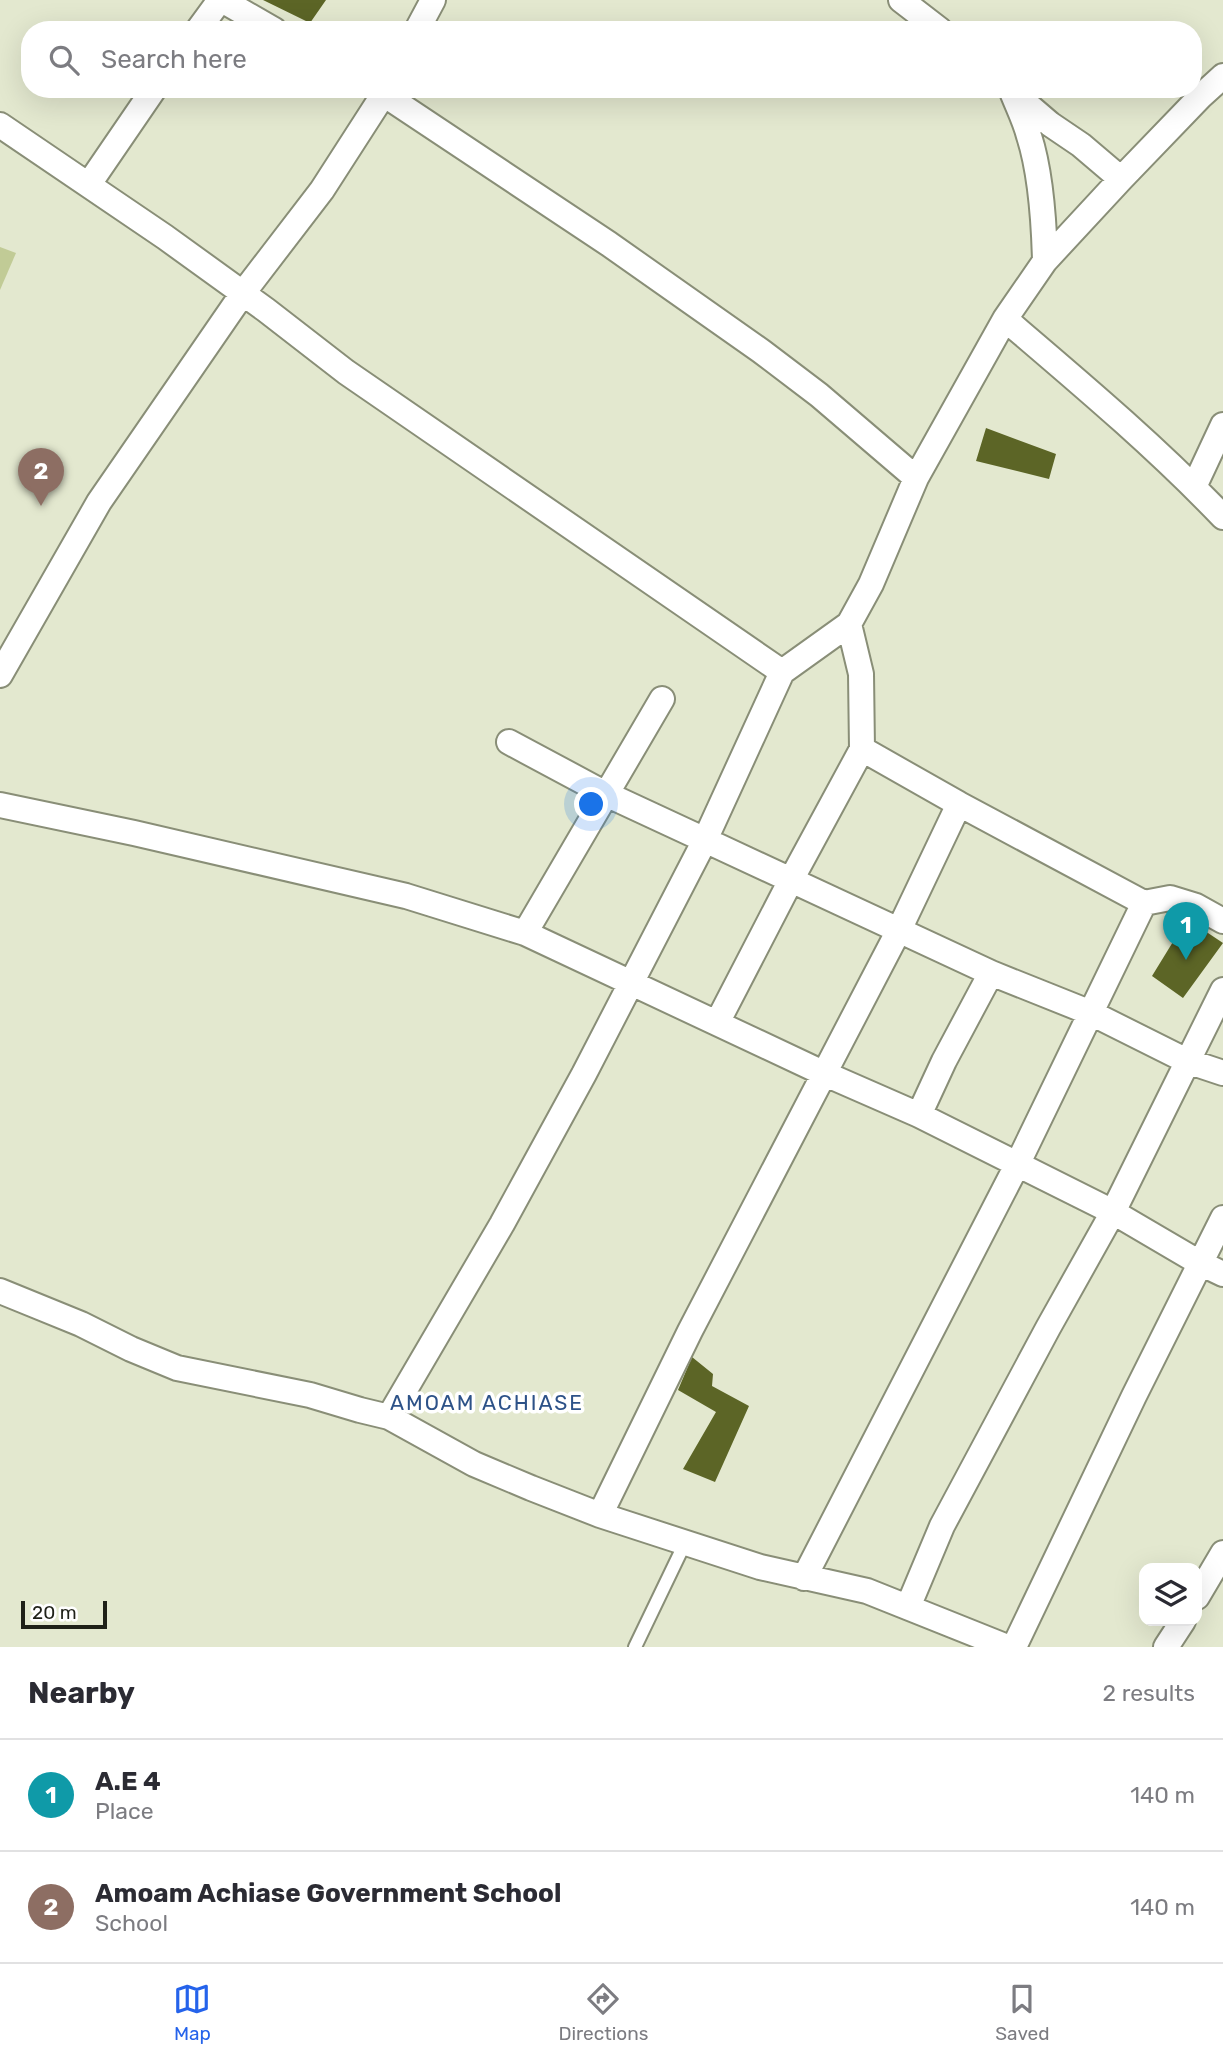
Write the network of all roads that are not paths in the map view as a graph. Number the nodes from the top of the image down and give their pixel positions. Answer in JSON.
{"nodes":[{"id":1,"x":221,"y":0,"type":"edge"},
{"id":2,"x":433,"y":0,"type":"edge"},
{"id":3,"x":901,"y":0,"type":"edge"},
{"id":4,"x":205,"y":21,"type":"edge"},
{"id":5,"x":258,"y":21,"type":"edge"},
{"id":6,"x":422,"y":21,"type":"edge"},
{"id":7,"x":928,"y":21,"type":"edge"},
{"id":8,"x":1223,"y":76,"type":"edge"},
{"id":9,"x":1202,"y":95,"type":"edge"},
{"id":10,"x":148,"y":98,"type":"edge"},
{"id":11,"x":378,"y":98,"type":"edge"},
{"id":12,"x":392,"y":98,"type":"edge"},
{"id":13,"x":1015,"y":98,"type":"edge"},
{"id":14,"x":1021,"y":98,"type":"edge"},
{"id":15,"x":1199,"y":98,"type":"edge"},
{"id":16,"x":0,"y":125,"type":"edge"},
{"id":17,"x":1121,"y":179,"type":"junction"},
{"id":18,"x":89,"y":184,"type":"junction"},
{"id":19,"x":1045,"y":261,"type":"junction"},
{"id":20,"x":243,"y":293,"type":"junction"},
{"id":21,"x":1005,"y":319,"type":"junction"},
{"id":22,"x":1223,"y":425,"type":"edge"},
{"id":23,"x":916,"y":478,"type":"junction"},
{"id":24,"x":1194,"y":487,"type":"junction"},
{"id":25,"x":1223,"y":517,"type":"edge"},
{"id":26,"x":849,"y":624,"type":"junction"},
{"id":27,"x":782,"y":672,"type":"junction"},
{"id":28,"x":0,"y":675,"type":"edge"},
{"id":29,"x":662,"y":699,"type":"dead end"},
{"id":30,"x":509,"y":742,"type":"dead end"},
{"id":31,"x":862,"y":749,"type":"junction"},
{"id":32,"x":606,"y":794,"type":"junction"},
{"id":33,"x":959,"y":804,"type":"junction"},
{"id":34,"x":0,"y":805,"type":"edge"},
{"id":35,"x":705,"y":840,"type":"junction"},
{"id":36,"x":791,"y":880,"type":"junction"},
{"id":37,"x":1144,"y":903,"type":"junction"},
{"id":38,"x":1223,"y":920,"type":"edge"},
{"id":39,"x":899,"y":930,"type":"junction"},
{"id":40,"x":526,"y":933,"type":"junction"},
{"id":41,"x":991,"y":973,"type":"junction"},
{"id":42,"x":632,"y":982,"type":"junction"},
{"id":43,"x":1223,"y":990,"type":"edge"},
{"id":44,"x":1091,"y":1013,"type":"junction"},
{"id":45,"x":718,"y":1023,"type":"junction"},
{"id":46,"x":1187,"y":1061,"type":"junction"},
{"id":47,"x":823,"y":1073,"type":"junction"},
{"id":48,"x":1223,"y":1073,"type":"edge"},
{"id":49,"x":919,"y":1115,"type":"junction"},
{"id":50,"x":1018,"y":1163,"type":"junction"},
{"id":51,"x":1113,"y":1212,"type":"junction"},
{"id":52,"x":1223,"y":1218,"type":"edge"},
{"id":53,"x":1200,"y":1263,"type":"junction"},
{"id":54,"x":1223,"y":1274,"type":"edge"},
{"id":55,"x":0,"y":1291,"type":"edge"},
{"id":56,"x":389,"y":1417,"type":"junction"},
{"id":57,"x":600,"y":1515,"type":"junction"},
{"id":58,"x":685,"y":1543,"type":"junction"},
{"id":59,"x":1223,"y":1553,"type":"edge"},
{"id":60,"x":804,"y":1577,"type":"junction"},
{"id":61,"x":1202,"y":1589,"type":"edge"},
{"id":62,"x":908,"y":1607,"type":"junction"},
{"id":63,"x":635,"y":1647,"type":"edge"},
{"id":64,"x":1007,"y":1647,"type":"edge"},
{"id":65,"x":1014,"y":1647,"type":"edge"}],
"edges":[{"from":1,"to":4,"type":"street"},
{"from":1,"to":5,"type":"street"},
{"from":2,"to":6,"type":"street"},
{"from":3,"to":7,"type":"street"},
{"from":8,"to":9,"type":"street"},
{"from":10,"to":18,"type":"street"},
{"from":11,"to":20,"type":"street"},
{"from":12,"to":23,"type":"street"},
{"from":13,"to":19,"type":"street"},
{"from":14,"to":17,"type":"street"},
{"from":15,"to":17,"type":"street"},
{"from":16,"to":18,"type":"street"},
{"from":17,"to":19,"type":"street"},
{"from":18,"to":20,"type":"street"},
{"from":19,"to":21,"type":"street"},
{"from":20,"to":27,"type":"street"},
{"from":20,"to":28,"type":"street"},
{"from":21,"to":23,"type":"street"},
{"from":21,"to":24,"type":"street"},
{"from":22,"to":24,"type":"street"},
{"from":23,"to":26,"type":"street"},
{"from":24,"to":25,"type":"street"},
{"from":26,"to":27,"type":"street"},
{"from":26,"to":31,"type":"street"},
{"from":27,"to":35,"type":"street"},
{"from":29,"to":32,"type":"street"},
{"from":30,"to":32,"type":"street"},
{"from":31,"to":33,"type":"street"},
{"from":31,"to":36,"type":"street"},
{"from":32,"to":35,"type":"street"},
{"from":32,"to":40,"type":"street"},
{"from":33,"to":37,"type":"street"},
{"from":33,"to":39,"type":"street"},
{"from":34,"to":40,"type":"street"},
{"from":35,"to":36,"type":"street"},
{"from":35,"to":42,"type":"street"},
{"from":36,"to":39,"type":"street"},
{"from":36,"to":45,"type":"street"},
{"from":37,"to":38,"type":"street"},
{"from":37,"to":44,"type":"street"},
{"from":39,"to":41,"type":"street"},
{"from":39,"to":47,"type":"street"},
{"from":40,"to":42,"type":"street"},
{"from":41,"to":44,"type":"street"},
{"from":41,"to":49,"type":"street"},
{"from":42,"to":45,"type":"street"},
{"from":42,"to":56,"type":"street"},
{"from":43,"to":46,"type":"street"},
{"from":44,"to":46,"type":"street"},
{"from":44,"to":50,"type":"street"},
{"from":45,"to":47,"type":"street"},
{"from":46,"to":48,"type":"street"},
{"from":46,"to":51,"type":"street"},
{"from":47,"to":49,"type":"street"},
{"from":47,"to":57,"type":"street"},
{"from":49,"to":50,"type":"street"},
{"from":50,"to":51,"type":"street"},
{"from":50,"to":60,"type":"street"},
{"from":51,"to":53,"type":"street"},
{"from":51,"to":62,"type":"street"},
{"from":52,"to":53,"type":"street"},
{"from":53,"to":54,"type":"street"},
{"from":53,"to":65,"type":"street"},
{"from":55,"to":56,"type":"street"},
{"from":56,"to":57,"type":"street"},
{"from":57,"to":58,"type":"street"},
{"from":58,"to":60,"type":"street"},
{"from":58,"to":63,"type":"lane"},
{"from":59,"to":61,"type":"street"},
{"from":60,"to":62,"type":"street"},
{"from":62,"to":64,"type":"street"}]}
